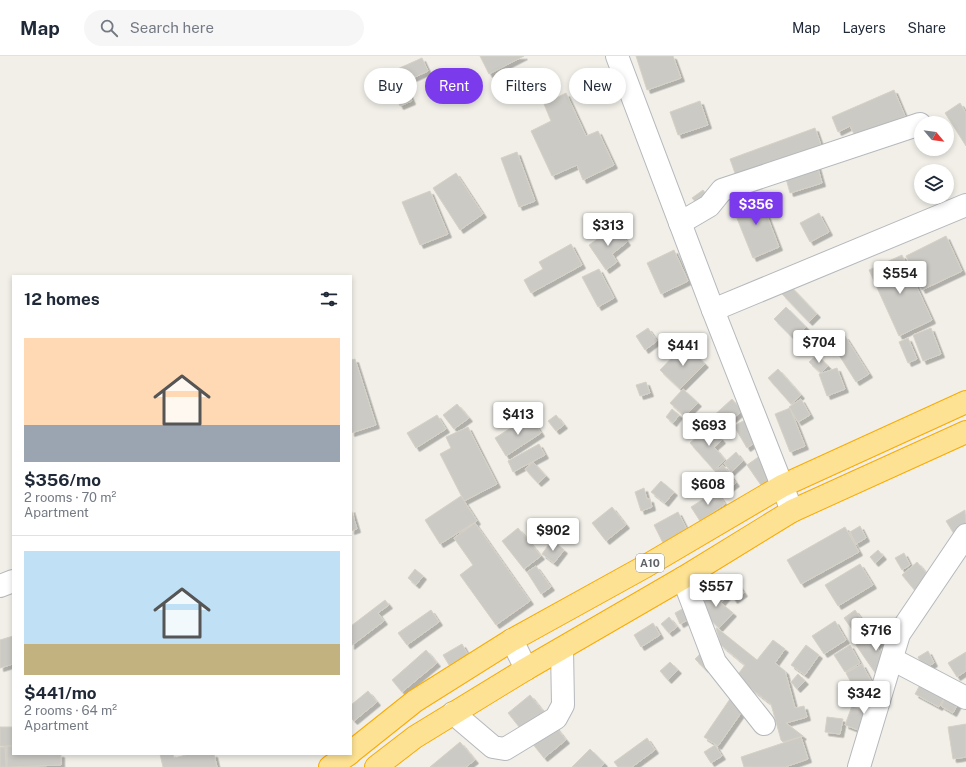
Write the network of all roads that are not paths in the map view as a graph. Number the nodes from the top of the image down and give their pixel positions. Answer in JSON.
{"nodes":[{"id":1,"x":616,"y":56,"type":"edge"},
{"id":2,"x":914,"y":126,"type":"edge"},
{"id":3,"x":966,"y":205,"type":"edge"},
{"id":4,"x":680,"y":223,"type":"junction"},
{"id":5,"x":713,"y":310,"type":"junction"},
{"id":6,"x":966,"y":402,"type":"edge"},
{"id":7,"x":966,"y":432,"type":"edge"},
{"id":8,"x":782,"y":486,"type":"junction"},
{"id":9,"x":792,"y":511,"type":"junction"},
{"id":10,"x":966,"y":535,"type":"edge"},
{"id":11,"x":682,"y":578,"type":"junction"},
{"id":12,"x":12,"y":581,"type":"edge"},
{"id":13,"x":0,"y":586,"type":"edge"},
{"id":14,"x":512,"y":640,"type":"junction"},
{"id":15,"x":562,"y":649,"type":"junction"},
{"id":16,"x":892,"y":660,"type":"junction"},
{"id":17,"x":526,"y":669,"type":"junction"},
{"id":18,"x":966,"y":698,"type":"edge"},
{"id":19,"x":453,"y":713,"type":"junction"},
{"id":20,"x":764,"y":724,"type":"dead end"},
{"id":21,"x":352,"y":751,"type":"edge"},
{"id":22,"x":347,"y":755,"type":"edge"},
{"id":23,"x":330,"y":767,"type":"edge"},
{"id":24,"x":376,"y":767,"type":"edge"},
{"id":25,"x":859,"y":767,"type":"edge"}],
"edges":[{"from":1,"to":4,"type":"street"},
{"from":2,"to":4,"type":"street"},
{"from":3,"to":5,"type":"street"},
{"from":4,"to":5,"type":"street"},
{"from":5,"to":8,"type":"street"},
{"from":6,"to":8,"type":"highway","number":"A10"},
{"from":7,"to":9,"type":"highway","number":"A10"},
{"from":8,"to":9,"type":"street"},
{"from":8,"to":14,"type":"highway","number":"A10"},
{"from":9,"to":11,"type":"highway","number":"A10"},
{"from":10,"to":16,"type":"street"},
{"from":11,"to":15,"type":"highway","number":"A10"},
{"from":11,"to":20,"type":"street"},
{"from":12,"to":13,"type":"street"},
{"from":14,"to":17,"type":"street"},
{"from":14,"to":21,"type":"highway","number":"A10"},
{"from":15,"to":17,"type":"highway","number":"A10"},
{"from":15,"to":19,"type":"street"},
{"from":16,"to":18,"type":"street"},
{"from":16,"to":25,"type":"street"},
{"from":17,"to":19,"type":"highway","number":"A10"},
{"from":19,"to":24,"type":"highway","number":"A10"},
{"from":22,"to":23,"type":"highway","number":"A10"}]}
